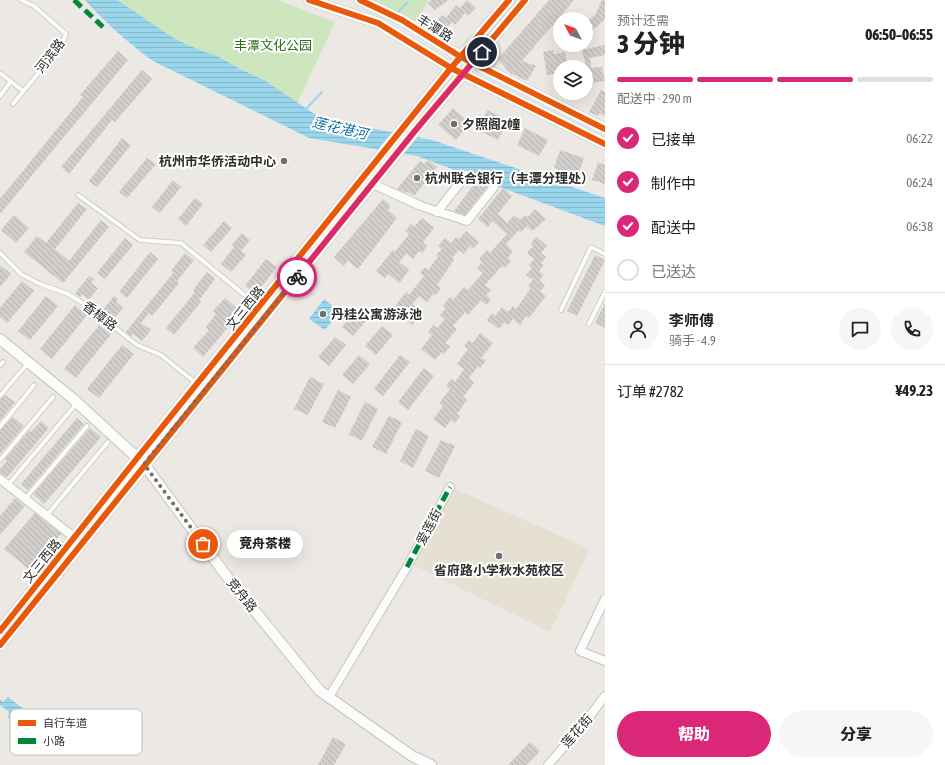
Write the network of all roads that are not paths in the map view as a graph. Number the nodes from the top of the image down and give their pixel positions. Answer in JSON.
{"nodes":[{"id":1,"x":21,"y":0,"type":"edge"},
{"id":2,"x":309,"y":0,"type":"edge"},
{"id":3,"x":360,"y":0,"type":"edge"},
{"id":4,"x":509,"y":0,"type":"edge"},
{"id":5,"x":525,"y":0,"type":"edge"},
{"id":6,"x":461,"y":57,"type":"junction"},
{"id":7,"x":473,"y":62,"type":"junction"},
{"id":8,"x":451,"y":68,"type":"junction"},
{"id":9,"x":0,"y":73,"type":"edge"},
{"id":10,"x":464,"y":74,"type":"junction"},
{"id":11,"x":11,"y":81,"type":"junction"},
{"id":12,"x":23,"y":91,"type":"junction"},
{"id":13,"x":0,"y":96,"type":"edge"},
{"id":14,"x":13,"y":104,"type":"dead end"},
{"id":15,"x":409,"y":130,"type":"junction"},
{"id":16,"x":605,"y":130,"type":"edge"},
{"id":17,"x":605,"y":144,"type":"edge"},
{"id":18,"x":386,"y":160,"type":"junction"},
{"id":19,"x":466,"y":175,"type":"dead end"},
{"id":20,"x":373,"y":184,"type":"junction"},
{"id":21,"x":494,"y":187,"type":"dead end"},
{"id":22,"x":78,"y":195,"type":"dead end"},
{"id":23,"x":437,"y":212,"type":"junction"},
{"id":24,"x":0,"y":253,"type":"edge"},
{"id":25,"x":605,"y":254,"type":"edge"},
{"id":26,"x":605,"y":292,"type":"edge"},
{"id":27,"x":260,"y":307,"type":"junction"},
{"id":28,"x":561,"y":310,"type":"dead end"},
{"id":29,"x":589,"y":324,"type":"dead end"},
{"id":30,"x":0,"y":339,"type":"edge"},
{"id":31,"x":28,"y":362,"type":"junction"},
{"id":32,"x":198,"y":384,"type":"junction"},
{"id":33,"x":34,"y":385,"type":"dead end"},
{"id":34,"x":0,"y":396,"type":"edge"},
{"id":35,"x":53,"y":397,"type":"dead end"},
{"id":36,"x":77,"y":403,"type":"junction"},
{"id":37,"x":87,"y":426,"type":"dead end"},
{"id":38,"x":0,"y":427,"type":"edge"},
{"id":39,"x":108,"y":442,"type":"dead end"},
{"id":40,"x":0,"y":460,"type":"edge"},
{"id":41,"x":141,"y":460,"type":"junction"},
{"id":42,"x":0,"y":479,"type":"edge"},
{"id":43,"x":8,"y":485,"type":"junction"},
{"id":44,"x":450,"y":487,"type":"dead end"},
{"id":45,"x":25,"y":499,"type":"junction"},
{"id":46,"x":46,"y":516,"type":"junction"},
{"id":47,"x":75,"y":538,"type":"junction"},
{"id":48,"x":605,"y":599,"type":"edge"},
{"id":49,"x":0,"y":631,"type":"edge"},
{"id":50,"x":0,"y":645,"type":"edge"},
{"id":51,"x":605,"y":661,"type":"edge"},
{"id":52,"x":605,"y":696,"type":"edge"},
{"id":53,"x":329,"y":697,"type":"junction"},
{"id":54,"x":431,"y":765,"type":"edge"},
{"id":55,"x":548,"y":765,"type":"edge"}],
"edges":[{"from":1,"to":12,"type":"lane","name":"河滨路"},
{"from":2,"to":8,"type":"main road","name":"丰潭路"},
{"from":3,"to":6,"type":"main road","name":"丰潭路"},
{"from":4,"to":6,"type":"main road","name":"文三西路"},
{"from":5,"to":7,"type":"main road","name":"文三西路"},
{"from":6,"to":7,"type":"main road","name":"丰潭路"},
{"from":6,"to":8,"type":"main road","name":"文三西路"},
{"from":7,"to":10,"type":"main road","name":"文三西路"},
{"from":7,"to":16,"type":"main road","name":"丰潭路"},
{"from":8,"to":10,"type":"main road","name":"丰潭路"},
{"from":8,"to":15,"type":"main road","name":"文三西路"},
{"from":9,"to":11,"type":"lane"},
{"from":10,"to":15,"type":"main road","name":"文三西路"},
{"from":10,"to":17,"type":"main road","name":"丰潭路"},
{"from":11,"to":12,"type":"lane"},
{"from":11,"to":13,"type":"lane"},
{"from":12,"to":14,"type":"lane","name":"河滨路"},
{"from":15,"to":18,"type":"main road","name":"文三西路"},
{"from":18,"to":20,"type":"main road","name":"文三西路"},
{"from":18,"to":27,"type":"main road","name":"文三西路"},
{"from":19,"to":23,"type":"street"},
{"from":20,"to":23,"type":"street"},
{"from":20,"to":41,"type":"main road","name":"文三西路"},
{"from":21,"to":23,"type":"street"},
{"from":22,"to":27,"type":"lane"},
{"from":24,"to":32,"type":"lane","name":"香樟路"},
{"from":25,"to":28,"type":"lane"},
{"from":26,"to":29,"type":"lane"},
{"from":27,"to":32,"type":"main road","name":"文三西路"},
{"from":30,"to":31,"type":"street","name":"竞舟路"},
{"from":31,"to":34,"type":"lane"},
{"from":31,"to":36,"type":"street","name":"竞舟路"},
{"from":32,"to":41,"type":"main road","name":"文三西路"},
{"from":33,"to":38,"type":"lane"},
{"from":35,"to":40,"type":"lane"},
{"from":36,"to":41,"type":"street","name":"竞舟路"},
{"from":36,"to":43,"type":"lane"},
{"from":37,"to":45,"type":"lane"},
{"from":39,"to":46,"type":"lane"},
{"from":41,"to":47,"type":"main road","name":"文三西路"},
{"from":41,"to":50,"type":"main road","name":"文三西路"},
{"from":41,"to":53,"type":"street","name":"竞舟路"},
{"from":42,"to":43,"type":"street"},
{"from":43,"to":45,"type":"street"},
{"from":44,"to":53,"type":"street","name":"爱莲街"},
{"from":45,"to":46,"type":"street"},
{"from":46,"to":47,"type":"street"},
{"from":47,"to":49,"type":"main road","name":"文三西路"},
{"from":48,"to":51,"type":"street"},
{"from":52,"to":55,"type":"street","name":"莲花街"},
{"from":53,"to":54,"type":"street","name":"竞舟路"}]}
